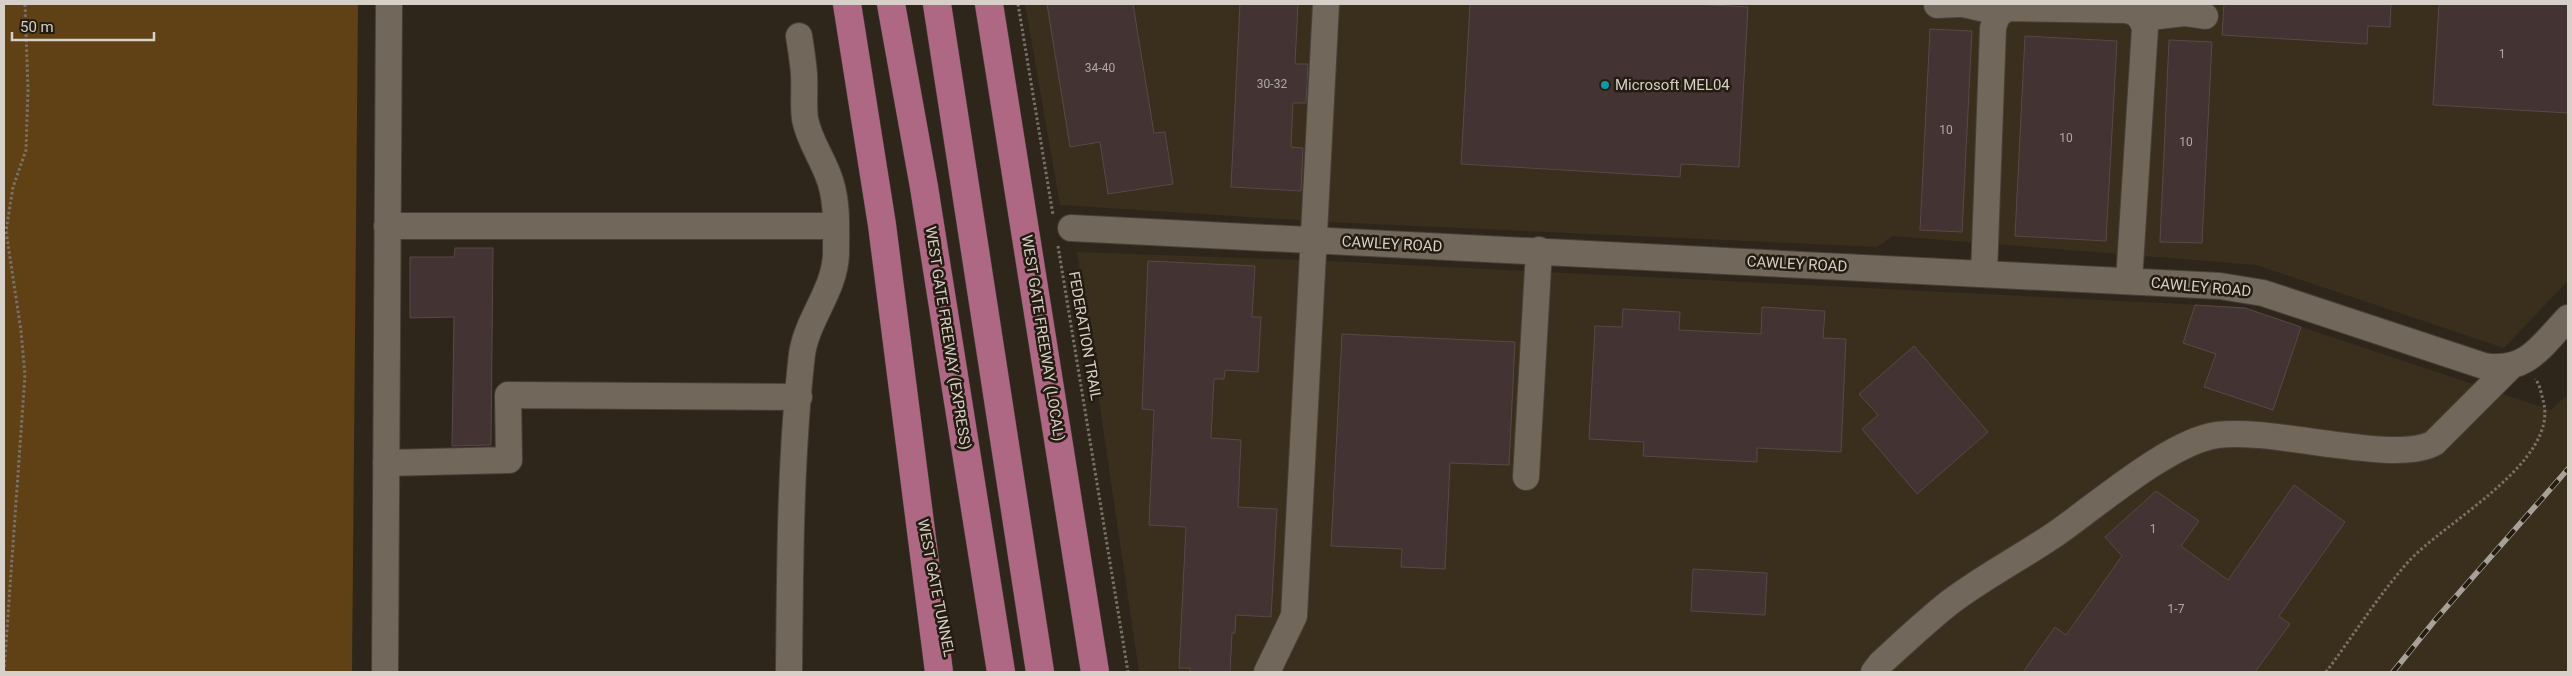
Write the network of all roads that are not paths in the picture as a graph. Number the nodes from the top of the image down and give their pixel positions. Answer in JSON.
{"nodes":[{"id":1,"x":389,"y":4,"type":"edge"},
{"id":2,"x":847,"y":4,"type":"edge"},
{"id":3,"x":891,"y":4,"type":"edge"},
{"id":4,"x":937,"y":4,"type":"edge"},
{"id":5,"x":989,"y":4,"type":"edge"},
{"id":6,"x":1326,"y":4,"type":"edge"},
{"id":7,"x":1963,"y":4,"type":"edge"},
{"id":8,"x":1999,"y":12,"type":"junction"},
{"id":9,"x":2205,"y":16,"type":"dead end"},
{"id":10,"x":2141,"y":18,"type":"junction"},
{"id":11,"x":799,"y":36,"type":"dead end"},
{"id":12,"x":387,"y":226,"type":"junction"},
{"id":13,"x":835,"y":226,"type":"junction"},
{"id":14,"x":1061,"y":230,"type":"road end"},
{"id":15,"x":1313,"y":240,"type":"junction"},
{"id":16,"x":1539,"y":250,"type":"junction"},
{"id":17,"x":1984,"y":274,"type":"junction"},
{"id":18,"x":2129,"y":281,"type":"junction"},
{"id":19,"x":2568,"y":318,"type":"edge"},
{"id":20,"x":2515,"y":366,"type":"junction"},
{"id":21,"x":799,"y":397,"type":"junction"},
{"id":22,"x":386,"y":464,"type":"junction"},
{"id":23,"x":1526,"y":477,"type":"dead end"},
{"id":24,"x":920,"y":505,"type":"junction"},
{"id":25,"x":385,"y":672,"type":"edge"},
{"id":26,"x":789,"y":672,"type":"edge"},
{"id":27,"x":939,"y":672,"type":"edge"},
{"id":28,"x":953,"y":672,"type":"edge"},
{"id":29,"x":1001,"y":672,"type":"edge"},
{"id":30,"x":1040,"y":672,"type":"edge"},
{"id":31,"x":1095,"y":672,"type":"edge"},
{"id":32,"x":1267,"y":672,"type":"edge"},
{"id":33,"x":1874,"y":672,"type":"edge"}],
"edges":[{"from":1,"to":12,"type":"street"},
{"from":2,"to":24,"type":"highway"},
{"from":3,"to":29,"type":"highway","name":"WEST GATE FREEWAY (EXPRESS)"},
{"from":4,"to":30,"type":"highway"},
{"from":5,"to":31,"type":"highway","name":"WEST GATE FREEWAY (LOCAL)"},
{"from":6,"to":15,"type":"street"},
{"from":7,"to":8,"type":"street"},
{"from":8,"to":10,"type":"street"},
{"from":8,"to":17,"type":"street"},
{"from":9,"to":10,"type":"street"},
{"from":10,"to":18,"type":"street"},
{"from":11,"to":13,"type":"street"},
{"from":12,"to":13,"type":"street"},
{"from":12,"to":22,"type":"street"},
{"from":13,"to":21,"type":"street"},
{"from":14,"to":15,"type":"street","name":"CAWLEY ROAD"},
{"from":15,"to":16,"type":"street","name":"CAWLEY ROAD"},
{"from":15,"to":32,"type":"street"},
{"from":16,"to":17,"type":"street","name":"CAWLEY ROAD"},
{"from":16,"to":23,"type":"street"},
{"from":17,"to":18,"type":"street","name":"CAWLEY ROAD"},
{"from":18,"to":20,"type":"street","name":"CAWLEY ROAD"},
{"from":19,"to":20,"type":"street"},
{"from":20,"to":33,"type":"street"},
{"from":21,"to":22,"type":"street"},
{"from":21,"to":26,"type":"street"},
{"from":22,"to":25,"type":"street"},
{"from":24,"to":27,"type":"highway"},
{"from":24,"to":28,"type":"highway","name":"WEST GATE TUNNEL"}]}
